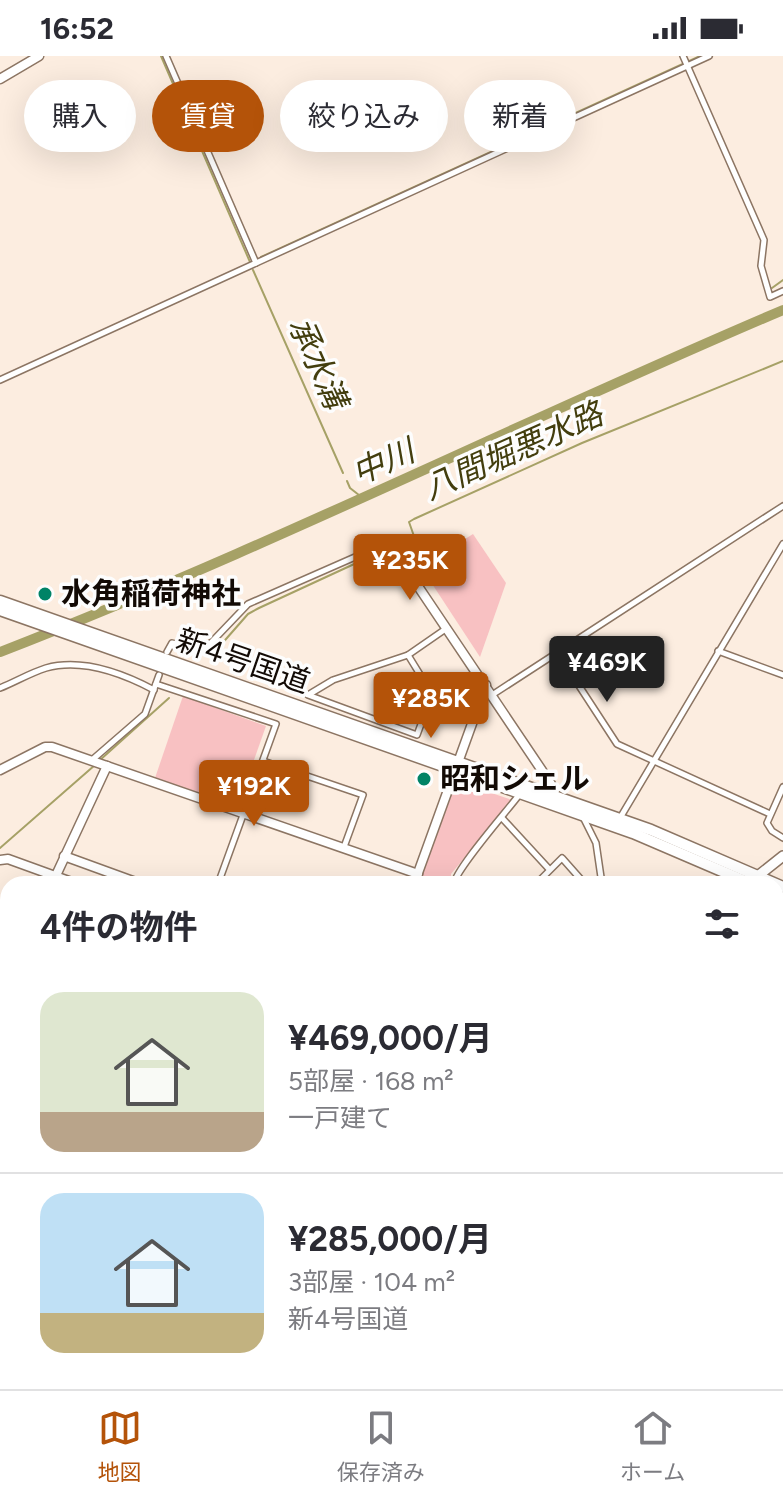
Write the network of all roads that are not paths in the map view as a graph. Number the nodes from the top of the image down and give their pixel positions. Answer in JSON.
{"nodes":[{"id":1,"x":39,"y":56,"type":"edge"},
{"id":2,"x":166,"y":56,"type":"edge"},
{"id":3,"x":683,"y":56,"type":"edge"},
{"id":4,"x":709,"y":56,"type":"edge"},
{"id":5,"x":687,"y":66,"type":"junction"},
{"id":6,"x":0,"y":79,"type":"edge"},
{"id":7,"x":256,"y":263,"type":"junction"},
{"id":8,"x":783,"y":291,"type":"edge"},
{"id":9,"x":0,"y":380,"type":"edge"},
{"id":10,"x":782,"y":508,"type":"edge"},
{"id":11,"x":783,"y":544,"type":"edge"},
{"id":12,"x":396,"y":555,"type":"joint"},
{"id":13,"x":2,"y":605,"type":"edge"},
{"id":14,"x":448,"y":628,"type":"junction"},
{"id":15,"x":718,"y":651,"type":"junction"},
{"id":16,"x":167,"y":652,"type":"dead end"},
{"id":17,"x":557,"y":652,"type":"junction"},
{"id":18,"x":408,"y":655,"type":"junction"},
{"id":19,"x":159,"y":675,"type":"dead end"},
{"id":20,"x":783,"y":675,"type":"edge"},
{"id":21,"x":486,"y":685,"type":"junction"},
{"id":22,"x":155,"y":687,"type":"junction"},
{"id":23,"x":0,"y":688,"type":"edge"},
{"id":24,"x":492,"y":695,"type":"junction"},
{"id":25,"x":262,"y":761,"type":"junction"},
{"id":26,"x":652,"y":761,"type":"junction"},
{"id":27,"x":98,"y":763,"type":"junction"},
{"id":28,"x":457,"y":766,"type":"junction"},
{"id":29,"x":0,"y":770,"type":"edge"},
{"id":30,"x":783,"y":787,"type":"edge"},
{"id":31,"x":519,"y":794,"type":"junction"},
{"id":32,"x":550,"y":794,"type":"junction"},
{"id":33,"x":244,"y":813,"type":"junction"},
{"id":34,"x":770,"y":814,"type":"junction"},
{"id":35,"x":583,"y":816,"type":"junction"},
{"id":36,"x":502,"y":818,"type":"junction"},
{"id":37,"x":620,"y":818,"type":"junction"},
{"id":38,"x":783,"y":838,"type":"edge"},
{"id":39,"x":343,"y":848,"type":"junction"},
{"id":40,"x":64,"y":856,"type":"junction"},
{"id":41,"x":783,"y":856,"type":"edge"},
{"id":42,"x":0,"y":860,"type":"edge"},
{"id":43,"x":549,"y":869,"type":"junction"},
{"id":44,"x":418,"y":874,"type":"joint"},
{"id":45,"x":44,"y":876,"type":"edge"},
{"id":46,"x":55,"y":876,"type":"edge"},
{"id":47,"x":119,"y":876,"type":"edge"},
{"id":48,"x":221,"y":876,"type":"edge"},
{"id":49,"x":454,"y":876,"type":"edge"},
{"id":50,"x":543,"y":876,"type":"edge"},
{"id":51,"x":578,"y":876,"type":"edge"},
{"id":52,"x":601,"y":876,"type":"edge"},
{"id":53,"x":738,"y":876,"type":"edge"},
{"id":54,"x":740,"y":876,"type":"edge"},
{"id":55,"x":759,"y":876,"type":"edge"}],
"edges":[{"from":1,"to":6,"type":"street"},
{"from":2,"to":7,"type":"street"},
{"from":3,"to":5,"type":"street"},
{"from":4,"to":5,"type":"street"},
{"from":5,"to":7,"type":"street"},
{"from":5,"to":8,"type":"street"},
{"from":7,"to":9,"type":"street"},
{"from":10,"to":17,"type":"street"},
{"from":11,"to":15,"type":"street"},
{"from":12,"to":14,"type":"street"},
{"from":12,"to":16,"type":"street"},
{"from":13,"to":28,"type":"highway","name":"新4号国道"},
{"from":13,"to":28,"type":"highway","name":"新4号国道"},
{"from":14,"to":18,"type":"street"},
{"from":14,"to":21,"type":"street"},
{"from":15,"to":20,"type":"street"},
{"from":15,"to":26,"type":"street"},
{"from":17,"to":24,"type":"street"},
{"from":17,"to":26,"type":"street"},
{"from":18,"to":18,"type":"street"},
{"from":19,"to":22,"type":"street"},
{"from":21,"to":24,"type":"street"},
{"from":21,"to":28,"type":"street"},
{"from":22,"to":23,"type":"street"},
{"from":22,"to":25,"type":"street"},
{"from":22,"to":27,"type":"street"},
{"from":24,"to":32,"type":"street"},
{"from":25,"to":33,"type":"street"},
{"from":25,"to":39,"type":"street"},
{"from":26,"to":34,"type":"street"},
{"from":26,"to":37,"type":"street"},
{"from":27,"to":29,"type":"street"},
{"from":27,"to":33,"type":"street"},
{"from":27,"to":40,"type":"street"},
{"from":28,"to":31,"type":"highway","name":"新4号国道"},
{"from":28,"to":32,"type":"highway","name":"新4号国道"},
{"from":28,"to":44,"type":"street"},
{"from":30,"to":34,"type":"street"},
{"from":31,"to":35,"type":"highway","name":"新4号国道"},
{"from":31,"to":36,"type":"street"},
{"from":32,"to":37,"type":"highway","name":"新4号国道"},
{"from":33,"to":39,"type":"street"},
{"from":33,"to":48,"type":"street"},
{"from":34,"to":38,"type":"street"},
{"from":35,"to":52,"type":"street"},
{"from":35,"to":53,"type":"highway","name":"新4号国道"},
{"from":36,"to":43,"type":"street"},
{"from":36,"to":49,"type":"street"},
{"from":37,"to":54,"type":"highway","name":"新4号国道"},
{"from":39,"to":44,"type":"street"},
{"from":40,"to":46,"type":"street"},
{"from":40,"to":47,"type":"street"},
{"from":41,"to":55,"type":"main road"},
{"from":42,"to":45,"type":"street"},
{"from":43,"to":50,"type":"street"},
{"from":43,"to":51,"type":"street"}]}
